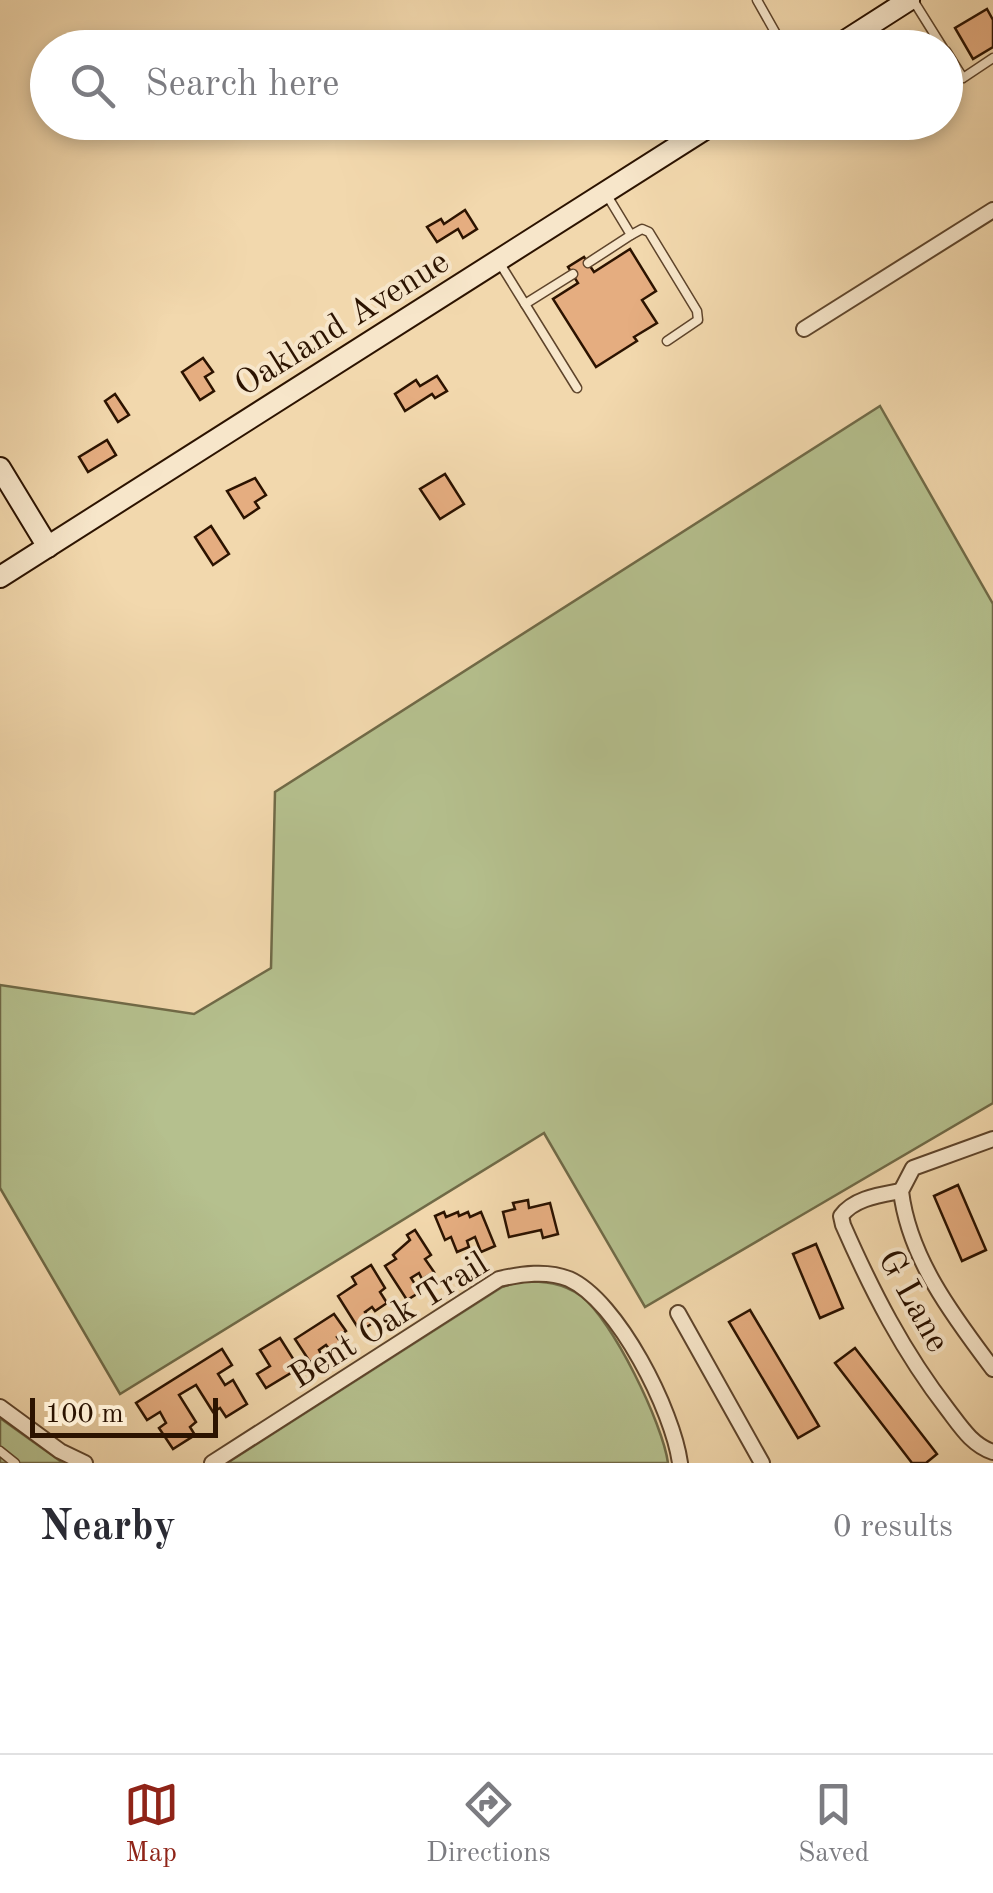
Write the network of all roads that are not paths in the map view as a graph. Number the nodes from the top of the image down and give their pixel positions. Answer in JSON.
{"nodes":[{"id":1,"x":758,"y":0,"type":"edge"},
{"id":2,"x":911,"y":0,"type":"edge"},
{"id":3,"x":774,"y":30,"type":"edge"},
{"id":4,"x":863,"y":30,"type":"edge"},
{"id":5,"x":931,"y":30,"type":"edge"},
{"id":6,"x":993,"y":58,"type":"edge"},
{"id":7,"x":963,"y":77,"type":"edge"},
{"id":8,"x":688,"y":140,"type":"edge"},
{"id":9,"x":606,"y":192,"type":"junction"},
{"id":10,"x":993,"y":210,"type":"edge"},
{"id":11,"x":631,"y":235,"type":"junction"},
{"id":12,"x":498,"y":261,"type":"junction"},
{"id":13,"x":588,"y":263,"type":"dead end"},
{"id":14,"x":572,"y":274,"type":"dead end"},
{"id":15,"x":525,"y":304,"type":"junction"},
{"id":16,"x":804,"y":329,"type":"dead end"},
{"id":17,"x":667,"y":342,"type":"dead end"},
{"id":18,"x":577,"y":388,"type":"dead end"},
{"id":19,"x":0,"y":468,"type":"edge"},
{"id":20,"x":48,"y":547,"type":"junction"},
{"id":21,"x":0,"y":577,"type":"edge"},
{"id":22,"x":993,"y":1139,"type":"edge"},
{"id":23,"x":901,"y":1191,"type":"junction"},
{"id":24,"x":678,"y":1313,"type":"dead end"},
{"id":25,"x":993,"y":1369,"type":"edge"},
{"id":26,"x":0,"y":1407,"type":"edge"},
{"id":27,"x":0,"y":1452,"type":"edge"},
{"id":28,"x":993,"y":1452,"type":"edge"},
{"id":29,"x":55,"y":1457,"type":"edge"},
{"id":30,"x":15,"y":1463,"type":"edge"},
{"id":31,"x":85,"y":1463,"type":"edge"},
{"id":32,"x":212,"y":1463,"type":"edge"},
{"id":33,"x":680,"y":1463,"type":"edge"},
{"id":34,"x":762,"y":1463,"type":"edge"}],
"edges":[{"from":1,"to":3,"type":"lane"},
{"from":2,"to":4,"type":"street"},
{"from":2,"to":5,"type":"lane"},
{"from":6,"to":7,"type":"lane"},
{"from":8,"to":9,"type":"street","name":"Oakland Avenue"},
{"from":9,"to":11,"type":"lane"},
{"from":9,"to":12,"type":"street","name":"Oakland Avenue"},
{"from":10,"to":16,"type":"street"},
{"from":11,"to":13,"type":"lane"},
{"from":11,"to":17,"type":"lane"},
{"from":12,"to":15,"type":"lane"},
{"from":12,"to":20,"type":"street","name":"Oakland Avenue"},
{"from":14,"to":15,"type":"lane"},
{"from":15,"to":18,"type":"lane"},
{"from":19,"to":20,"type":"street"},
{"from":20,"to":21,"type":"street","name":"Oakland Avenue"},
{"from":22,"to":23,"type":"street"},
{"from":23,"to":25,"type":"street"},
{"from":23,"to":28,"type":"street","name":"G Lane"},
{"from":24,"to":34,"type":"street"},
{"from":26,"to":29,"type":"street"},
{"from":27,"to":30,"type":"lane"},
{"from":29,"to":31,"type":"street"},
{"from":32,"to":33,"type":"street","name":"Bent Oak Trail"}]}
